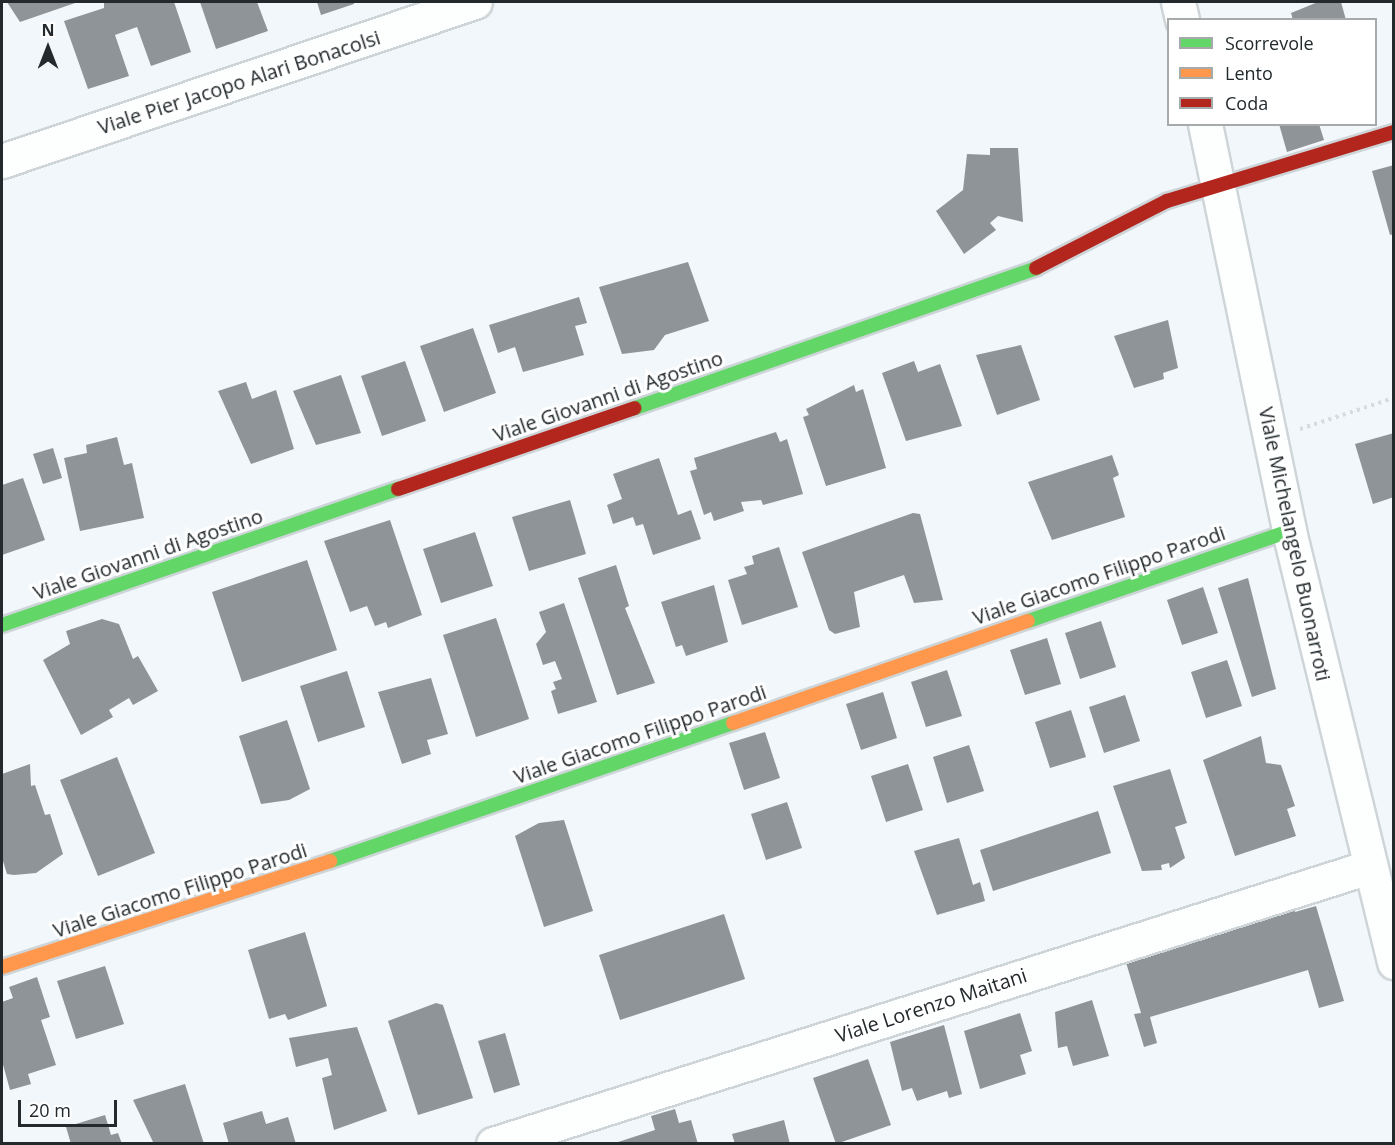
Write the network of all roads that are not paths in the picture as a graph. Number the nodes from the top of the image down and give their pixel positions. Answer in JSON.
{"nodes":[{"id":1,"x":476,"y":2,"type":"edge"},
{"id":2,"x":1178,"y":2,"type":"edge"},
{"id":3,"x":1182,"y":18,"type":"edge"},
{"id":4,"x":1205,"y":126,"type":"edge"},
{"id":5,"x":1394,"y":132,"type":"edge"},
{"id":6,"x":2,"y":161,"type":"edge"},
{"id":7,"x":1220,"y":188,"type":"junction"},
{"id":8,"x":1289,"y":531,"type":"junction"},
{"id":9,"x":2,"y":625,"type":"edge"},
{"id":10,"x":1369,"y":867,"type":"junction"},
{"id":11,"x":1394,"y":962,"type":"edge"},
{"id":12,"x":2,"y":968,"type":"edge"},
{"id":13,"x":493,"y":1143,"type":"edge"}],
"edges":[{"from":1,"to":6,"type":"street","name":"Viale Pier Jacopo Alari Bonacolsi"},
{"from":2,"to":3,"type":"street"},
{"from":4,"to":7,"type":"street","name":"Viale Michelangelo Buonarroti"},
{"from":5,"to":7,"type":"street","name":"Viale Giovanni di Agostino"},
{"from":7,"to":8,"type":"street","name":"Viale Michelangelo Buonarroti"},
{"from":7,"to":9,"type":"street","name":"Viale Giovanni di Agostino"},
{"from":8,"to":10,"type":"street","name":"Viale Michelangelo Buonarroti"},
{"from":8,"to":12,"type":"street","name":"Viale Giacomo Filippo Parodi"},
{"from":10,"to":11,"type":"street","name":"Viale Michelangelo Buonarroti"},
{"from":10,"to":13,"type":"street","name":"Viale Lorenzo Maitani"}]}
